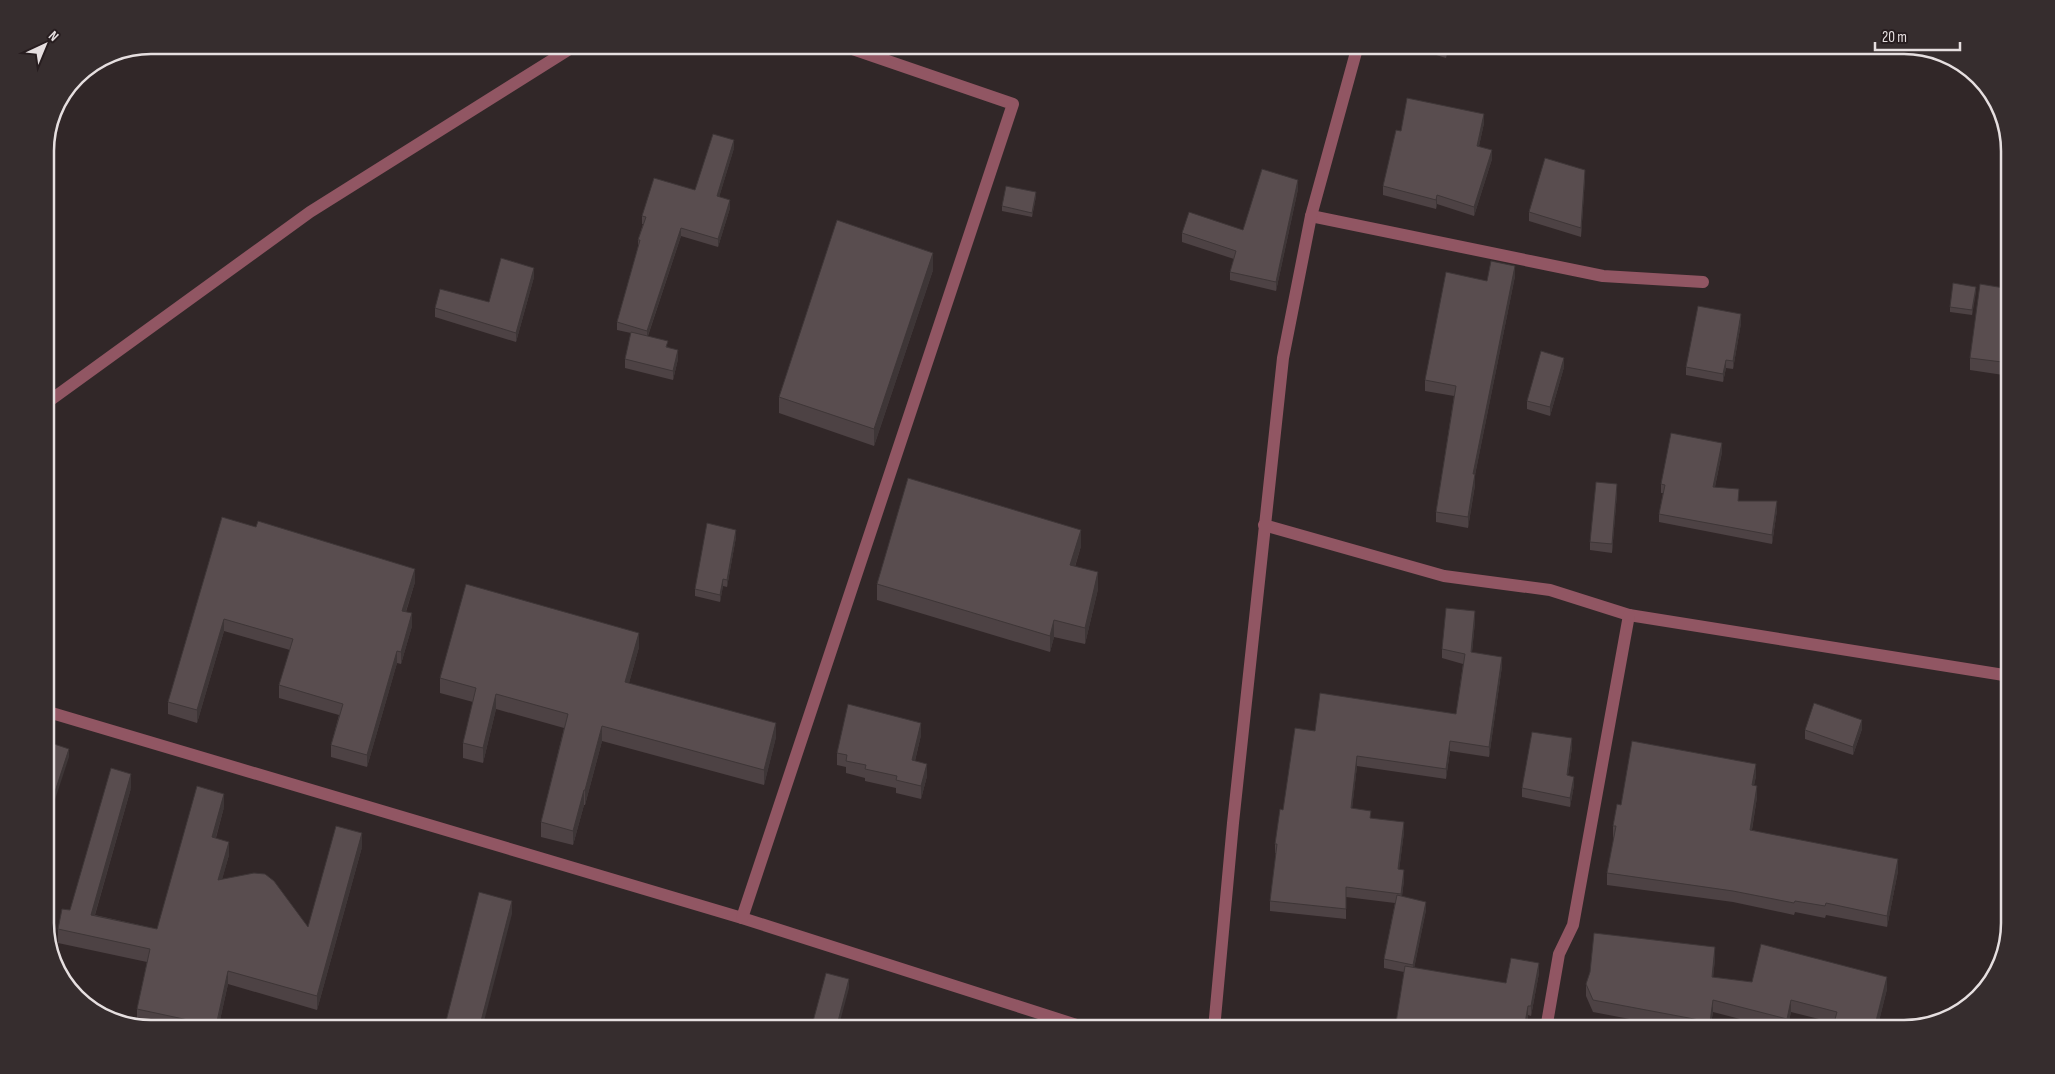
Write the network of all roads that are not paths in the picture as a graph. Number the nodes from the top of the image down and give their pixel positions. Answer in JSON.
{"nodes":[{"id":1,"x":562,"y":54,"type":"edge"},
{"id":2,"x":867,"y":54,"type":"edge"},
{"id":3,"x":1356,"y":54,"type":"edge"},
{"id":4,"x":1311,"y":216,"type":"junction"},
{"id":5,"x":1703,"y":282,"type":"dead end"},
{"id":6,"x":54,"y":397,"type":"edge"},
{"id":7,"x":1264,"y":525,"type":"junction"},
{"id":8,"x":1629,"y":615,"type":"junction"},
{"id":9,"x":2001,"y":675,"type":"edge"},
{"id":10,"x":54,"y":714,"type":"edge"},
{"id":11,"x":742,"y":918,"type":"junction"},
{"id":12,"x":1062,"y":1020,"type":"edge"},
{"id":13,"x":1215,"y":1020,"type":"edge"},
{"id":14,"x":1548,"y":1020,"type":"edge"}],
"edges":[{"from":1,"to":6,"type":"street"},
{"from":2,"to":11,"type":"street"},
{"from":3,"to":4,"type":"street"},
{"from":4,"to":5,"type":"street"},
{"from":4,"to":7,"type":"street"},
{"from":7,"to":8,"type":"street"},
{"from":7,"to":13,"type":"street"},
{"from":8,"to":9,"type":"street"},
{"from":8,"to":14,"type":"street"},
{"from":10,"to":11,"type":"street"},
{"from":11,"to":12,"type":"street"}]}
